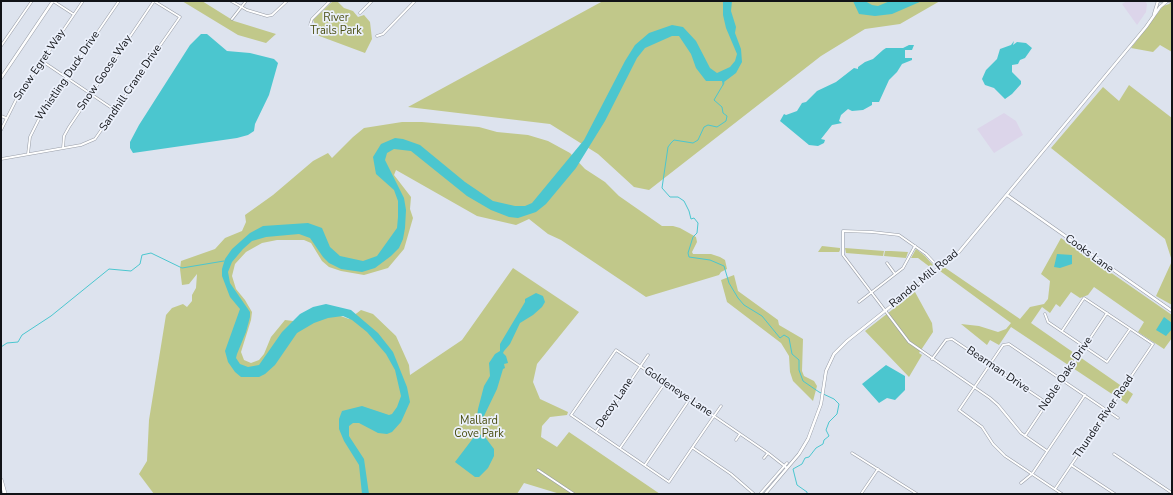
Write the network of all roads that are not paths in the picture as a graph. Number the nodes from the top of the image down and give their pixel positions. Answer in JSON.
{"nodes":[{"id":1,"x":32,"y":1,"type":"edge"},
{"id":2,"x":53,"y":1,"type":"edge"},
{"id":3,"x":83,"y":1,"type":"edge"},
{"id":4,"x":119,"y":1,"type":"edge"},
{"id":5,"x":154,"y":1,"type":"edge"},
{"id":6,"x":231,"y":1,"type":"edge"},
{"id":7,"x":246,"y":1,"type":"edge"},
{"id":8,"x":287,"y":1,"type":"edge"},
{"id":9,"x":330,"y":1,"type":"edge"},
{"id":10,"x":372,"y":1,"type":"edge"},
{"id":11,"x":415,"y":1,"type":"edge"},
{"id":12,"x":1158,"y":1,"type":"edge"},
{"id":13,"x":1161,"y":1,"type":"edge"},
{"id":14,"x":1167,"y":2,"type":"edge"},
{"id":15,"x":240,"y":7,"type":"junction"},
{"id":16,"x":360,"y":13,"type":"dead end"},
{"id":17,"x":73,"y":14,"type":"junction"},
{"id":18,"x":1153,"y":17,"type":"junction"},
{"id":19,"x":232,"y":19,"type":"dead end"},
{"id":20,"x":310,"y":24,"type":"dead end"},
{"id":21,"x":377,"y":36,"type":"dead end"},
{"id":22,"x":1,"y":46,"type":"edge"},
{"id":23,"x":42,"y":61,"type":"junction"},
{"id":24,"x":67,"y":77,"type":"junction"},
{"id":25,"x":1,"y":78,"type":"edge"},
{"id":26,"x":91,"y":94,"type":"junction"},
{"id":27,"x":116,"y":110,"type":"junction"},
{"id":28,"x":1,"y":116,"type":"edge"},
{"id":29,"x":6,"y":118,"type":"junction"},
{"id":30,"x":1,"y":130,"type":"edge"},
{"id":31,"x":63,"y":148,"type":"junction"},
{"id":32,"x":28,"y":154,"type":"junction"},
{"id":33,"x":1,"y":159,"type":"edge"},
{"id":34,"x":1007,"y":194,"type":"junction"},
{"id":35,"x":915,"y":246,"type":"junction"},
{"id":36,"x":887,"y":263,"type":"dead end"},
{"id":37,"x":939,"y":268,"type":"junction"},
{"id":38,"x":895,"y":274,"type":"junction"},
{"id":39,"x":871,"y":293,"type":"junction"},
{"id":40,"x":859,"y":302,"type":"dead end"},
{"id":41,"x":885,"y":311,"type":"junction"},
{"id":42,"x":1172,"y":311,"type":"edge"},
{"id":43,"x":1107,"y":313,"type":"junction"},
{"id":44,"x":1045,"y":314,"type":"dead end"},
{"id":45,"x":1130,"y":329,"type":"junction"},
{"id":46,"x":1062,"y":331,"type":"junction"},
{"id":47,"x":1085,"y":346,"type":"junction"},
{"id":48,"x":648,"y":354,"type":"dead end"},
{"id":49,"x":932,"y":359,"type":"junction"},
{"id":50,"x":990,"y":364,"type":"junction"},
{"id":51,"x":640,"y":366,"type":"junction"},
{"id":52,"x":1062,"y":380,"type":"junction"},
{"id":53,"x":665,"y":383,"type":"junction"},
{"id":54,"x":974,"y":387,"type":"junction"},
{"id":55,"x":1085,"y":395,"type":"junction"},
{"id":56,"x":689,"y":400,"type":"junction"},
{"id":57,"x":1047,"y":403,"type":"junction"},
{"id":58,"x":721,"y":406,"type":"dead end"},
{"id":59,"x":1108,"y":410,"type":"junction"},
{"id":60,"x":714,"y":416,"type":"junction"},
{"id":61,"x":1118,"y":418,"type":"dead end"},
{"id":62,"x":596,"y":432,"type":"junction"},
{"id":63,"x":740,"y":434,"type":"junction"},
{"id":64,"x":1025,"y":436,"type":"junction"},
{"id":65,"x":736,"y":440,"type":"dead end"},
{"id":66,"x":620,"y":448,"type":"junction"},
{"id":67,"x":692,"y":448,"type":"junction"},
{"id":68,"x":1047,"y":451,"type":"junction"},
{"id":69,"x":768,"y":453,"type":"junction"},
{"id":70,"x":852,"y":453,"type":"dead end"},
{"id":71,"x":1114,"y":454,"type":"dead end"},
{"id":72,"x":764,"y":458,"type":"dead end"},
{"id":73,"x":787,"y":462,"type":"dead end"},
{"id":74,"x":645,"y":465,"type":"junction"},
{"id":75,"x":1071,"y":465,"type":"junction"},
{"id":76,"x":786,"y":467,"type":"junction"},
{"id":77,"x":878,"y":469,"type":"junction"},
{"id":78,"x":538,"y":470,"type":"dead end"},
{"id":79,"x":1032,"y":474,"type":"junction"},
{"id":80,"x":1,"y":480,"type":"edge"},
{"id":81,"x":1021,"y":483,"type":"dead end"},
{"id":82,"x":1055,"y":489,"type":"junction"},
{"id":83,"x":1172,"y":493,"type":"edge"},
{"id":84,"x":5,"y":494,"type":"edge"},
{"id":85,"x":574,"y":494,"type":"edge"},
{"id":86,"x":754,"y":494,"type":"edge"},
{"id":87,"x":760,"y":494,"type":"edge"},
{"id":88,"x":765,"y":494,"type":"edge"},
{"id":89,"x":861,"y":494,"type":"edge"},
{"id":90,"x":917,"y":494,"type":"edge"},
{"id":91,"x":1062,"y":494,"type":"edge"},
{"id":92,"x":1115,"y":494,"type":"edge"}],
"edges":[{"from":1,"to":22,"type":"street"},
{"from":2,"to":17,"type":"street"},
{"from":2,"to":25,"type":"main road"},
{"from":3,"to":17,"type":"street","name":"Snow Egret Way"},
{"from":4,"to":24,"type":"street","name":"Whistling Duck Drive"},
{"from":5,"to":26,"type":"street","name":"Snow Goose Way"},
{"from":5,"to":27,"type":"street","name":"Sandhill Crane Drive"},
{"from":6,"to":15,"type":"street"},
{"from":7,"to":15,"type":"street"},
{"from":8,"to":15,"type":"street"},
{"from":9,"to":20,"type":"street"},
{"from":10,"to":16,"type":"street"},
{"from":11,"to":21,"type":"street"},
{"from":12,"to":18,"type":"main road","name":"Randol Mill Road"},
{"from":13,"to":14,"type":"main road","name":"Randol Mill Road"},
{"from":14,"to":18,"type":"main road","name":"Randol Mill Road"},
{"from":15,"to":19,"type":"street"},
{"from":17,"to":23,"type":"street","name":"Snow Egret Way"},
{"from":18,"to":34,"type":"main road","name":"Randol Mill Road"},
{"from":23,"to":24,"type":"street"},
{"from":23,"to":29,"type":"street","name":"Snow Egret Way"},
{"from":24,"to":26,"type":"street"},
{"from":24,"to":32,"type":"street","name":"Whistling Duck Drive"},
{"from":26,"to":27,"type":"street"},
{"from":26,"to":31,"type":"street","name":"Snow Goose Way"},
{"from":27,"to":31,"type":"street","name":"Sandhill Crane Drive"},
{"from":28,"to":29,"type":"street"},
{"from":29,"to":30,"type":"street","name":"Snow Egret Way"},
{"from":31,"to":32,"type":"street","name":"Sandhill Crane Drive"},
{"from":32,"to":33,"type":"street","name":"Sandhill Crane Drive"},
{"from":34,"to":37,"type":"main road","name":"Randol Mill Road"},
{"from":34,"to":42,"type":"main road","name":"Cooks Lane"},
{"from":35,"to":37,"type":"street"},
{"from":35,"to":38,"type":"street"},
{"from":35,"to":39,"type":"street"},
{"from":36,"to":38,"type":"street"},
{"from":37,"to":41,"type":"main road","name":"Randol Mill Road"},
{"from":38,"to":39,"type":"street"},
{"from":39,"to":40,"type":"street"},
{"from":39,"to":41,"type":"street"},
{"from":41,"to":49,"type":"street"},
{"from":41,"to":76,"type":"main road","name":"Randol Mill Road"},
{"from":43,"to":45,"type":"street"},
{"from":43,"to":46,"type":"street"},
{"from":43,"to":47,"type":"street","name":"Noble Oaks Drive"},
{"from":44,"to":46,"type":"street"},
{"from":45,"to":47,"type":"street"},
{"from":45,"to":59,"type":"street","name":"Thunder River Road"},
{"from":46,"to":47,"type":"street"},
{"from":47,"to":52,"type":"street","name":"Noble Oaks Drive"},
{"from":48,"to":51,"type":"street","name":"Decoy Lane"},
{"from":49,"to":50,"type":"street","name":"Bearman Drive"},
{"from":49,"to":54,"type":"street"},
{"from":50,"to":52,"type":"street"},
{"from":50,"to":54,"type":"street"},
{"from":50,"to":57,"type":"street","name":"Bearman Drive"},
{"from":51,"to":53,"type":"street","name":"Goldeneye Lane"},
{"from":51,"to":62,"type":"street","name":"Decoy Lane"},
{"from":51,"to":62,"type":"street","name":"Goldeneye Lane"},
{"from":52,"to":55,"type":"street"},
{"from":52,"to":57,"type":"street","name":"Noble Oaks Drive"},
{"from":53,"to":56,"type":"street","name":"Goldeneye Lane"},
{"from":53,"to":66,"type":"street"},
{"from":54,"to":64,"type":"street"},
{"from":54,"to":79,"type":"street"},
{"from":55,"to":59,"type":"street"},
{"from":55,"to":68,"type":"street"},
{"from":56,"to":60,"type":"street","name":"Goldeneye Lane"},
{"from":56,"to":74,"type":"street"},
{"from":57,"to":64,"type":"street","name":"Noble Oaks Drive"},
{"from":58,"to":60,"type":"street"},
{"from":59,"to":61,"type":"street"},
{"from":59,"to":75,"type":"street","name":"Thunder River Road"},
{"from":60,"to":63,"type":"street","name":"Goldeneye Lane"},
{"from":60,"to":67,"type":"street"},
{"from":62,"to":66,"type":"street"},
{"from":63,"to":65,"type":"street"},
{"from":63,"to":69,"type":"street","name":"Goldeneye Lane"},
{"from":64,"to":68,"type":"street"},
{"from":66,"to":74,"type":"street"},
{"from":67,"to":74,"type":"street"},
{"from":67,"to":86,"type":"street"},
{"from":68,"to":79,"type":"street"},
{"from":69,"to":72,"type":"street"},
{"from":69,"to":76,"type":"street","name":"Goldeneye Lane"},
{"from":70,"to":77,"type":"street"},
{"from":71,"to":83,"type":"street"},
{"from":73,"to":76,"type":"street","name":"Randol Mill Road"},
{"from":75,"to":82,"type":"street","name":"Thunder River Road"},
{"from":75,"to":92,"type":"street"},
{"from":76,"to":87,"type":"street","name":"Randol Mill Road"},
{"from":76,"to":88,"type":"main road","name":"Randol Mill Road"},
{"from":77,"to":89,"type":"street"},
{"from":77,"to":90,"type":"street"},
{"from":78,"to":85,"type":"street"},
{"from":79,"to":81,"type":"street"},
{"from":79,"to":82,"type":"street"},
{"from":80,"to":84,"type":"highway"},
{"from":82,"to":91,"type":"street"}]}
